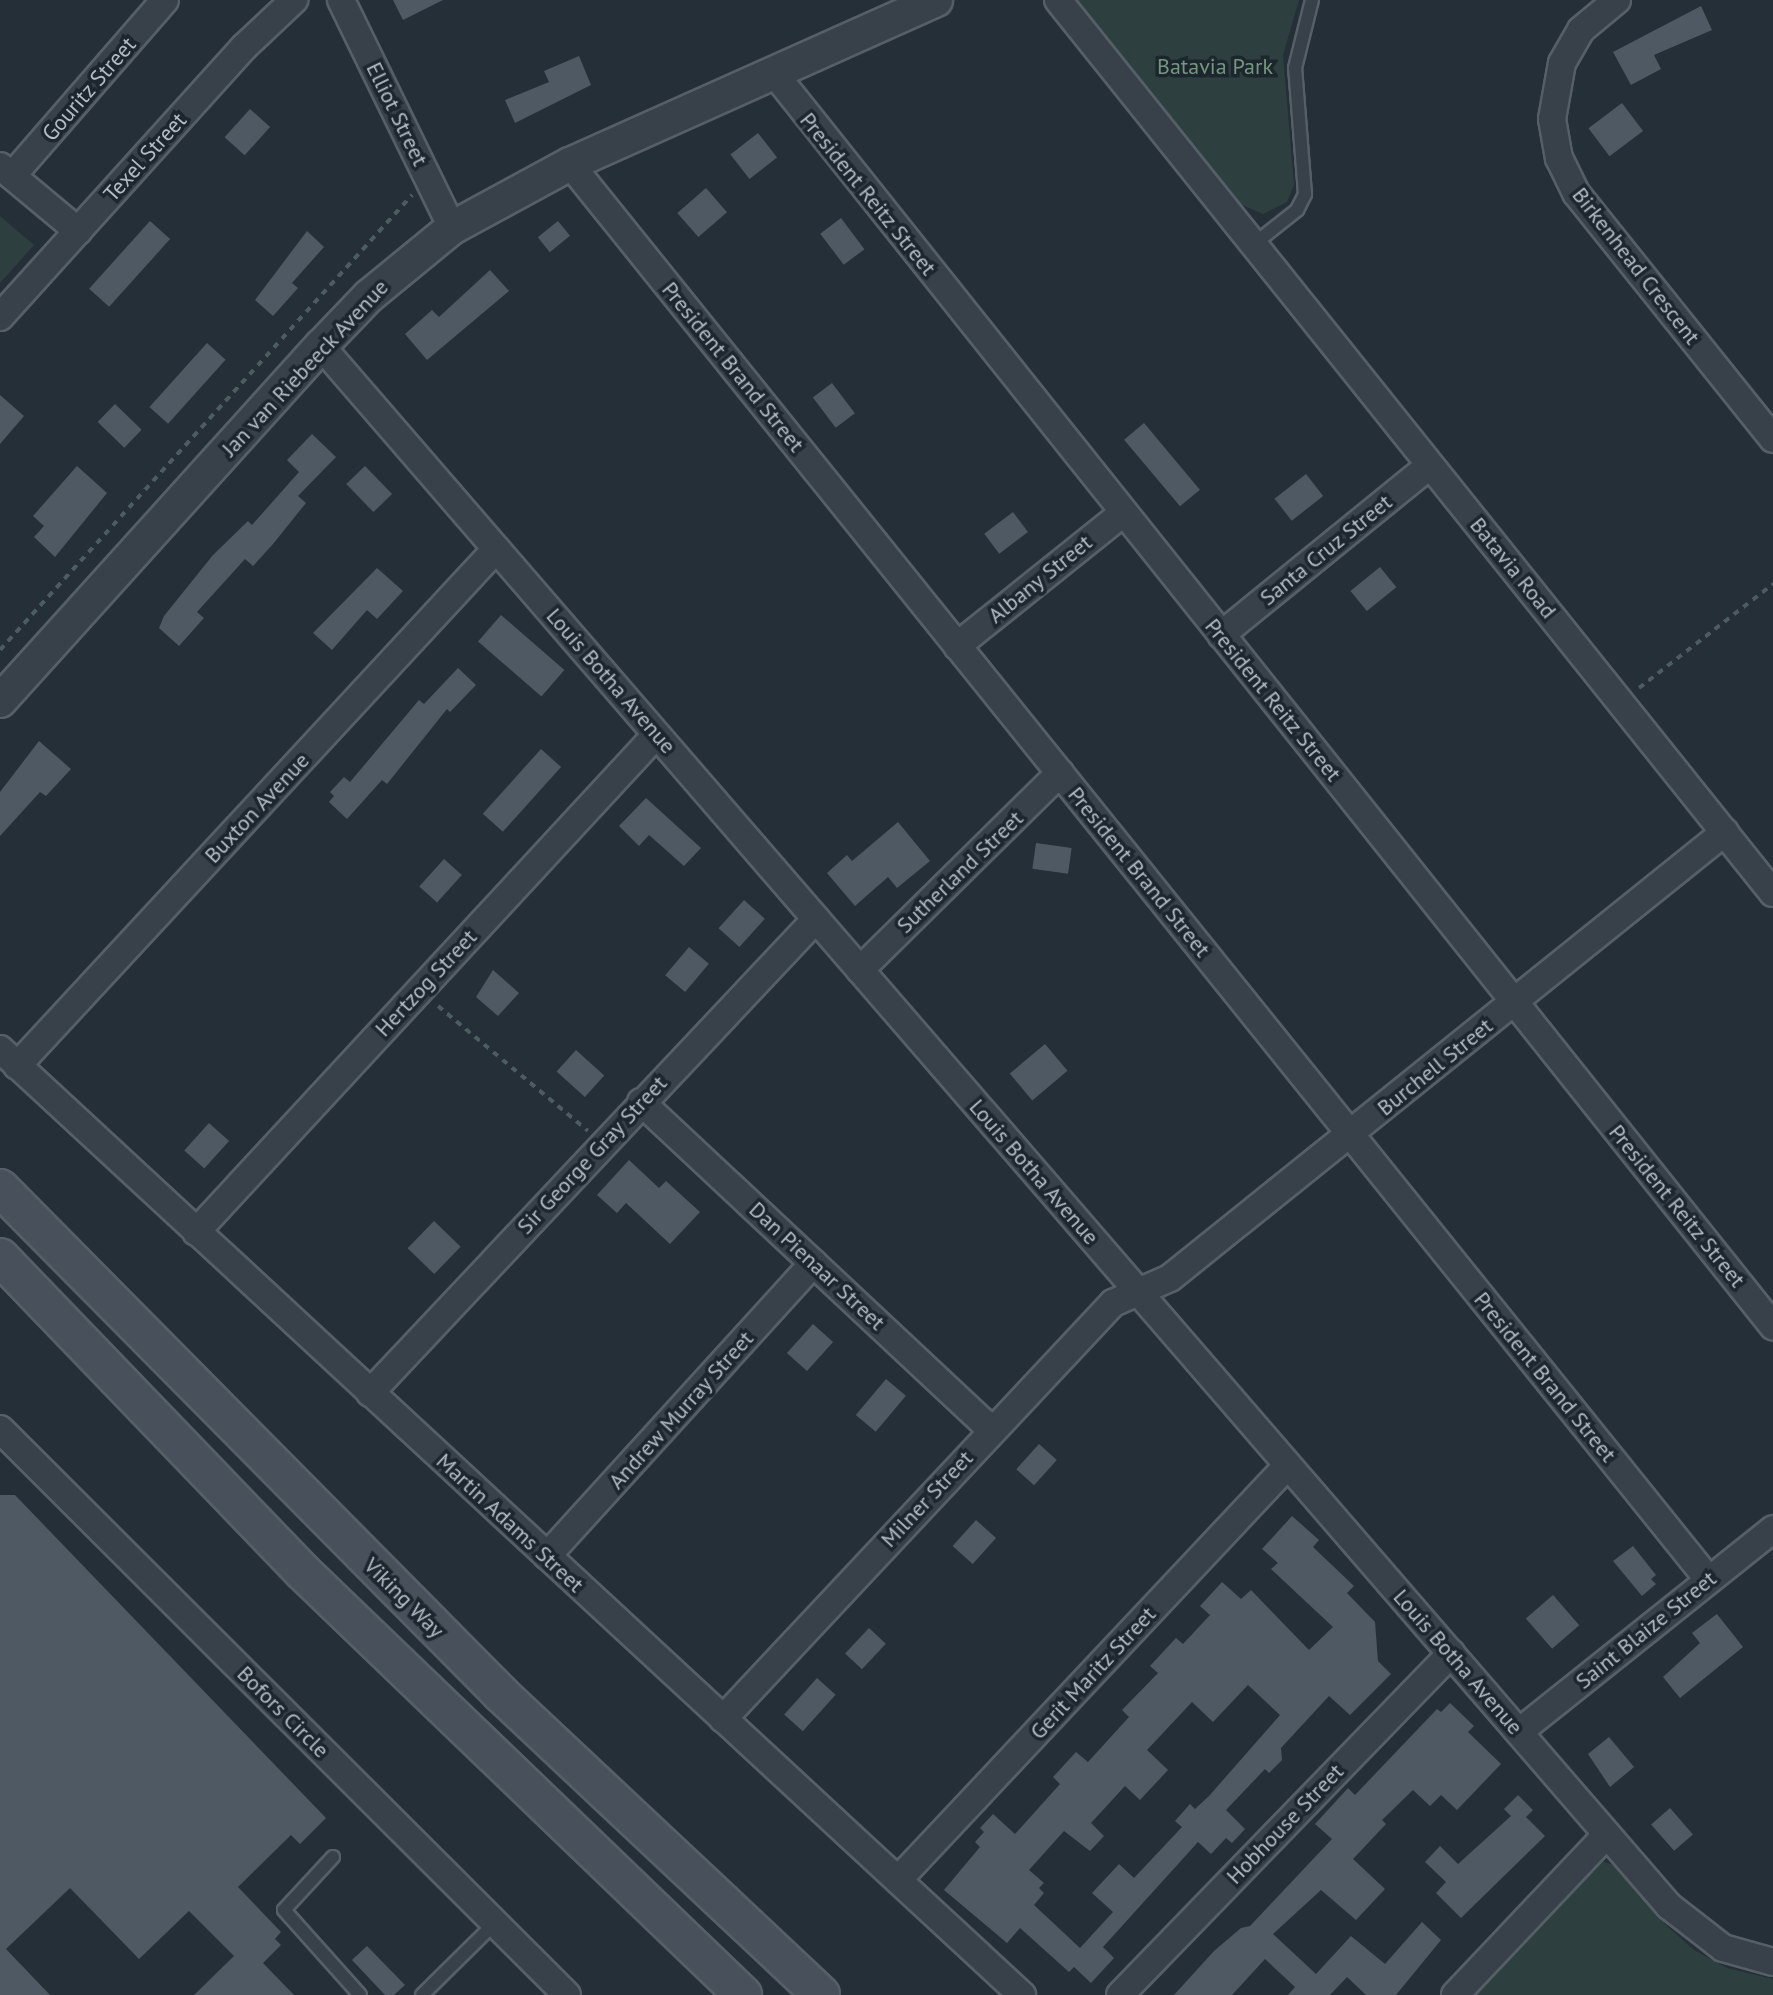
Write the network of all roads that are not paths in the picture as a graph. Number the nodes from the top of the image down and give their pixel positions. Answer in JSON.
{"nodes":[{"id":1,"x":165,"y":0,"type":"edge"},
{"id":2,"x":294,"y":0,"type":"edge"},
{"id":3,"x":341,"y":0,"type":"edge"},
{"id":4,"x":936,"y":0,"type":"edge"},
{"id":5,"x":1058,"y":0,"type":"edge"},
{"id":6,"x":1312,"y":0,"type":"edge"},
{"id":7,"x":1617,"y":0,"type":"edge"},
{"id":8,"x":774,"y":73,"type":"junction"},
{"id":9,"x":570,"y":164,"type":"junction"},
{"id":10,"x":6,"y":171,"type":"edge"},
{"id":11,"x":452,"y":228,"type":"junction"},
{"id":12,"x":78,"y":231,"type":"junction"},
{"id":13,"x":1254,"y":244,"type":"junction"},
{"id":14,"x":0,"y":317,"type":"edge"},
{"id":15,"x":321,"y":346,"type":"junction"},
{"id":16,"x":1773,"y":439,"type":"edge"},
{"id":17,"x":1430,"y":465,"type":"junction"},
{"id":18,"x":1123,"y":513,"type":"junction"},
{"id":19,"x":496,"y":549,"type":"junction"},
{"id":20,"x":1221,"y":635,"type":"junction"},
{"id":21,"x":957,"y":646,"type":"junction"},
{"id":22,"x":0,"y":701,"type":"edge"},
{"id":23,"x":656,"y":735,"type":"junction"},
{"id":24,"x":1060,"y":773,"type":"junction"},
{"id":25,"x":1725,"y":832,"type":"junction"},
{"id":26,"x":1773,"y":893,"type":"edge"},
{"id":27,"x":816,"y":919,"type":"junction"},
{"id":28,"x":860,"y":970,"type":"junction"},
{"id":29,"x":1515,"y":1004,"type":"junction"},
{"id":30,"x":9,"y":1058,"type":"edge"},
{"id":31,"x":641,"y":1102,"type":"junction"},
{"id":32,"x":1351,"y":1135,"type":"junction"},
{"id":33,"x":0,"y":1188,"type":"edge"},
{"id":34,"x":196,"y":1232,"type":"junction"},
{"id":35,"x":0,"y":1257,"type":"edge"},
{"id":36,"x":814,"y":1263,"type":"junction"},
{"id":37,"x":1141,"y":1295,"type":"junction"},
{"id":38,"x":1773,"y":1326,"type":"edge"},
{"id":39,"x":370,"y":1393,"type":"junction"},
{"id":40,"x":992,"y":1430,"type":"junction"},
{"id":41,"x":1,"y":1432,"type":"edge"},
{"id":42,"x":1288,"y":1465,"type":"junction"},
{"id":43,"x":1773,"y":1529,"type":"edge"},
{"id":44,"x":547,"y":1556,"type":"junction"},
{"id":45,"x":1709,"y":1580,"type":"junction"},
{"id":46,"x":1451,"y":1653,"type":"junction"},
{"id":47,"x":723,"y":1719,"type":"junction"},
{"id":48,"x":1519,"y":1732,"type":"junction"},
{"id":49,"x":1607,"y":1834,"type":"junction"},
{"id":50,"x":333,"y":1857,"type":"dead end"},
{"id":51,"x":898,"y":1880,"type":"junction"},
{"id":52,"x":495,"y":1923,"type":"junction"},
{"id":53,"x":1773,"y":1962,"type":"edge"},
{"id":54,"x":360,"y":1995,"type":"edge"},
{"id":55,"x":422,"y":1995,"type":"edge"},
{"id":56,"x":567,"y":1995,"type":"edge"},
{"id":57,"x":743,"y":1995,"type":"edge"},
{"id":58,"x":821,"y":1995,"type":"edge"},
{"id":59,"x":1022,"y":1995,"type":"edge"},
{"id":60,"x":1120,"y":1995,"type":"edge"},
{"id":61,"x":1455,"y":1995,"type":"edge"}],
"edges":[{"from":1,"to":10,"type":"street","name":"Gouritz Street"},
{"from":2,"to":12,"type":"street","name":"Texel Street"},
{"from":3,"to":11,"type":"street","name":"Elliot Street"},
{"from":4,"to":8,"type":"street","name":"Jan van Riebeeck Avenue"},
{"from":5,"to":13,"type":"street","name":"Batavia Road"},
{"from":6,"to":13,"type":"lane"},
{"from":7,"to":16,"type":"street","name":"Birkenhead Crescent"},
{"from":8,"to":9,"type":"street","name":"Jan van Riebeeck Avenue"},
{"from":8,"to":18,"type":"street","name":"President Reitz Street"},
{"from":9,"to":11,"type":"street","name":"Jan van Riebeeck Avenue"},
{"from":9,"to":21,"type":"street","name":"President Brand Street"},
{"from":10,"to":12,"type":"street"},
{"from":11,"to":15,"type":"street","name":"Jan van Riebeeck Avenue"},
{"from":12,"to":14,"type":"street","name":"Texel Street"},
{"from":13,"to":17,"type":"street","name":"Batavia Road"},
{"from":15,"to":19,"type":"street","name":"Louis Botha Avenue"},
{"from":15,"to":22,"type":"street","name":"Jan van Riebeeck Avenue"},
{"from":17,"to":20,"type":"street","name":"Santa Cruz Street"},
{"from":17,"to":25,"type":"street","name":"Batavia Road"},
{"from":18,"to":20,"type":"street","name":"President Reitz Street"},
{"from":18,"to":21,"type":"street","name":"Albany Street"},
{"from":19,"to":23,"type":"street","name":"Louis Botha Avenue"},
{"from":19,"to":30,"type":"street","name":"Buxton Avenue"},
{"from":20,"to":29,"type":"street","name":"President Reitz Street"},
{"from":21,"to":24,"type":"street","name":"President Brand Street"},
{"from":23,"to":27,"type":"street","name":"Louis Botha Avenue"},
{"from":23,"to":34,"type":"street","name":"Hertzog Street"},
{"from":24,"to":28,"type":"street","name":"Sutherland Street"},
{"from":24,"to":32,"type":"street","name":"President Brand Street"},
{"from":25,"to":26,"type":"street","name":"Batavia Road"},
{"from":25,"to":29,"type":"street","name":"Burchell Street"},
{"from":27,"to":28,"type":"street","name":"Louis Botha Avenue"},
{"from":27,"to":31,"type":"street","name":"Sir George Gray Street"},
{"from":28,"to":37,"type":"street","name":"Louis Botha Avenue"},
{"from":29,"to":32,"type":"street","name":"Burchell Street"},
{"from":29,"to":38,"type":"street","name":"President Reitz Street"},
{"from":30,"to":34,"type":"street","name":"Martin Adams Street"},
{"from":31,"to":36,"type":"street","name":"Dan Pienaar Street"},
{"from":31,"to":39,"type":"street","name":"Sir George Gray Street"},
{"from":32,"to":37,"type":"street","name":"Burchell Street"},
{"from":32,"to":45,"type":"street","name":"President Brand Street"},
{"from":33,"to":58,"type":"main road","name":"Viking Way"},
{"from":34,"to":39,"type":"street","name":"Martin Adams Street"},
{"from":35,"to":57,"type":"main road"},
{"from":36,"to":40,"type":"street","name":"Dan Pienaar Street"},
{"from":36,"to":44,"type":"street","name":"Andrew Murray Street"},
{"from":37,"to":40,"type":"street","name":"Milner Street"},
{"from":37,"to":42,"type":"street","name":"Louis Botha Avenue"},
{"from":39,"to":44,"type":"street","name":"Martin Adams Street"},
{"from":40,"to":47,"type":"street","name":"Milner Street"},
{"from":41,"to":52,"type":"street","name":"Bofors Circle"},
{"from":42,"to":46,"type":"street","name":"Louis Botha Avenue"},
{"from":42,"to":51,"type":"street","name":"Gerit Maritz Street"},
{"from":43,"to":45,"type":"street","name":"Saint Blaize Street"},
{"from":44,"to":47,"type":"street","name":"Martin Adams Street"},
{"from":45,"to":48,"type":"street","name":"Saint Blaize Street"},
{"from":46,"to":48,"type":"street","name":"Louis Botha Avenue"},
{"from":46,"to":60,"type":"street","name":"Hobhouse Street"},
{"from":47,"to":51,"type":"street","name":"Martin Adams Street"},
{"from":48,"to":49,"type":"street","name":"Louis Botha Avenue"},
{"from":49,"to":53,"type":"street","name":"Louis Botha Avenue"},
{"from":49,"to":61,"type":"street"},
{"from":50,"to":54,"type":"lane"},
{"from":51,"to":59,"type":"street","name":"Martin Adams Street"},
{"from":52,"to":55,"type":"lane"},
{"from":52,"to":56,"type":"street","name":"Bofors Circle"}]}
